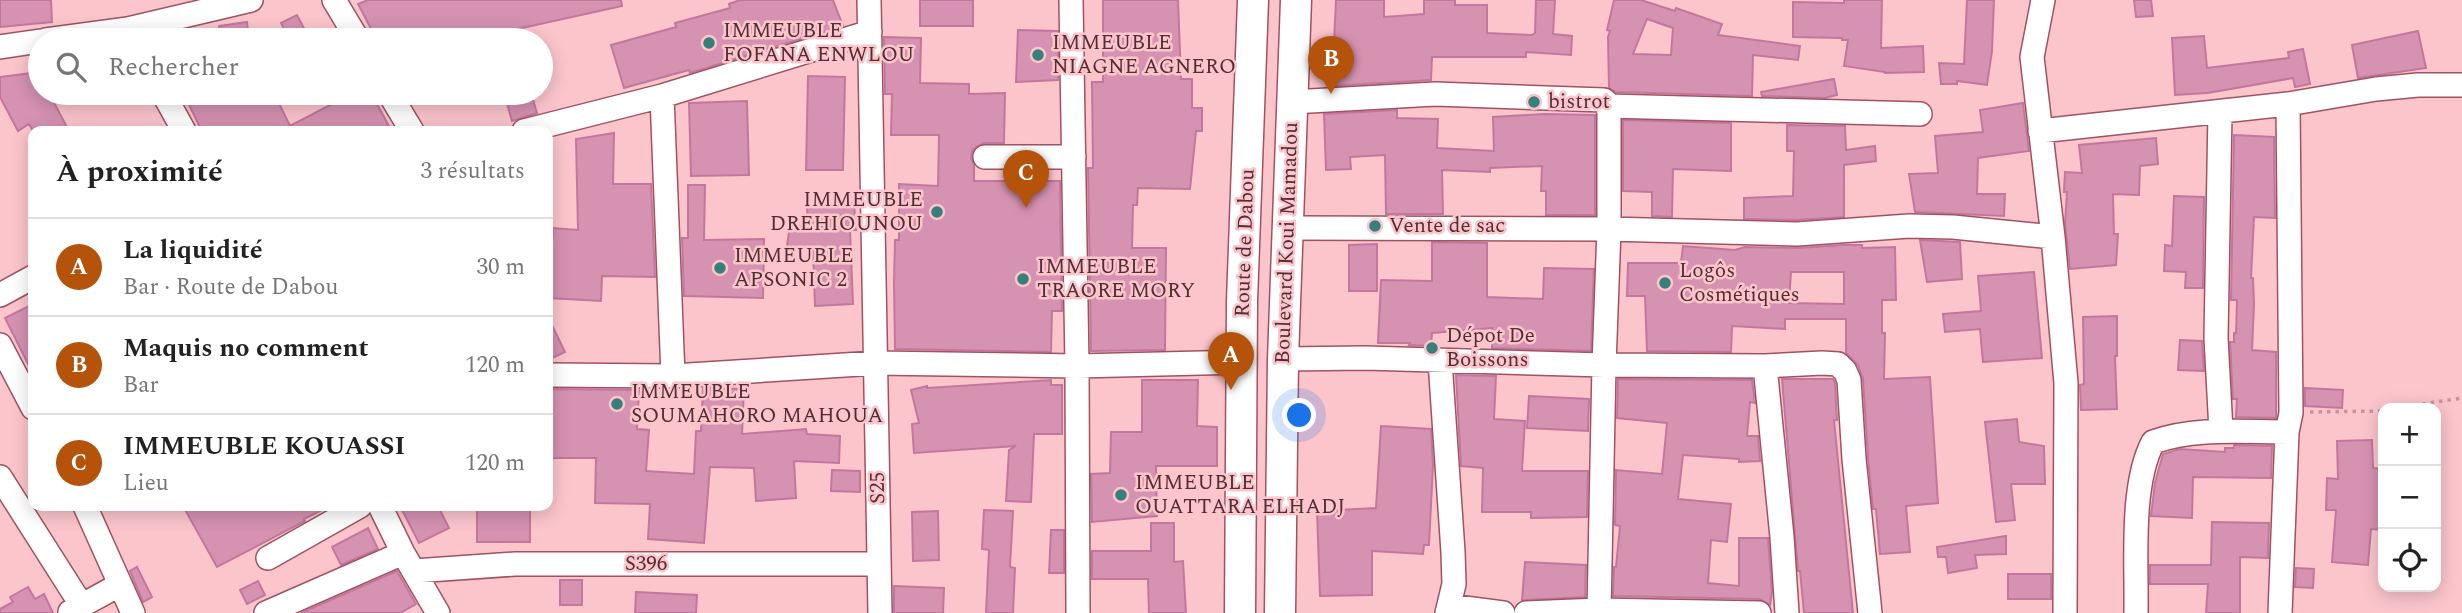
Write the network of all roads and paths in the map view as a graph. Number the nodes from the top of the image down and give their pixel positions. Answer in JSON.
{"nodes":[{"id":1,"x":251,"y":0,"type":"edge"},
{"id":2,"x":334,"y":0,"type":"edge"},
{"id":3,"x":869,"y":0,"type":"edge"},
{"id":4,"x":1071,"y":0,"type":"edge"},
{"id":5,"x":1253,"y":0,"type":"edge"},
{"id":6,"x":1296,"y":0,"type":"edge"},
{"id":7,"x":2043,"y":0,"type":"edge"},
{"id":8,"x":155,"y":28,"type":"edge"},
{"id":9,"x":351,"y":28,"type":"edge"},
{"id":10,"x":870,"y":32,"type":"junction"},
{"id":11,"x":28,"y":43,"type":"edge"},
{"id":12,"x":0,"y":47,"type":"edge"},
{"id":13,"x":2462,"y":85,"type":"edge"},
{"id":14,"x":663,"y":96,"type":"junction"},
{"id":15,"x":1292,"y":102,"type":"junction"},
{"id":16,"x":2288,"y":104,"type":"junction"},
{"id":17,"x":170,"y":105,"type":"edge"},
{"id":18,"x":396,"y":105,"type":"edge"},
{"id":19,"x":1608,"y":107,"type":"junction"},
{"id":20,"x":2220,"y":112,"type":"junction"},
{"id":21,"x":1920,"y":114,"type":"dead end"},
{"id":22,"x":181,"y":126,"type":"edge"},
{"id":23,"x":409,"y":126,"type":"edge"},
{"id":24,"x":544,"y":126,"type":"edge"},
{"id":25,"x":2040,"y":131,"type":"junction"},
{"id":26,"x":985,"y":157,"type":"dead end"},
{"id":27,"x":1074,"y":157,"type":"junction"},
{"id":28,"x":1289,"y":228,"type":"junction"},
{"id":29,"x":1609,"y":229,"type":"junction"},
{"id":30,"x":2053,"y":237,"type":"junction"},
{"id":31,"x":28,"y":280,"type":"edge"},
{"id":32,"x":0,"y":295,"type":"edge"},
{"id":33,"x":0,"y":345,"type":"edge"},
{"id":34,"x":1283,"y":359,"type":"junction"},
{"id":35,"x":1440,"y":361,"type":"junction"},
{"id":36,"x":1243,"y":362,"type":"junction"},
{"id":37,"x":876,"y":363,"type":"junction"},
{"id":38,"x":1604,"y":365,"type":"junction"},
{"id":39,"x":1077,"y":366,"type":"junction"},
{"id":40,"x":1765,"y":366,"type":"junction"},
{"id":41,"x":553,"y":375,"type":"edge"},
{"id":42,"x":673,"y":376,"type":"junction"},
{"id":43,"x":28,"y":398,"type":"edge"},
{"id":44,"x":2462,"y":398,"type":"edge"},
{"id":45,"x":2430,"y":403,"type":"edge"},
{"id":46,"x":2378,"y":412,"type":"edge"},
{"id":47,"x":2289,"y":422,"type":"junction"},
{"id":48,"x":2221,"y":431,"type":"junction"},
{"id":49,"x":0,"y":477,"type":"edge"},
{"id":50,"x":87,"y":511,"type":"edge"},
{"id":51,"x":351,"y":511,"type":"edge"},
{"id":52,"x":382,"y":511,"type":"edge"},
{"id":53,"x":268,"y":558,"type":"dead end"},
{"id":54,"x":408,"y":562,"type":"junction"},
{"id":55,"x":879,"y":564,"type":"junction"},
{"id":56,"x":119,"y":586,"type":"junction"},
{"id":57,"x":1448,"y":609,"type":"edge"},
{"id":58,"x":75,"y":610,"type":"edge"},
{"id":59,"x":277,"y":610,"type":"edge"},
{"id":60,"x":1599,"y":612,"type":"edge"},
{"id":61,"x":133,"y":613,"type":"edge"},
{"id":62,"x":438,"y":613,"type":"edge"},
{"id":63,"x":880,"y":613,"type":"edge"},
{"id":64,"x":1078,"y":613,"type":"edge"},
{"id":65,"x":1240,"y":613,"type":"edge"},
{"id":66,"x":1280,"y":613,"type":"edge"},
{"id":67,"x":1503,"y":613,"type":"edge"},
{"id":68,"x":1526,"y":613,"type":"edge"},
{"id":69,"x":1759,"y":613,"type":"edge"},
{"id":70,"x":1787,"y":613,"type":"edge"},
{"id":71,"x":1870,"y":613,"type":"edge"},
{"id":72,"x":2065,"y":613,"type":"edge"},
{"id":73,"x":2136,"y":613,"type":"edge"},
{"id":74,"x":2280,"y":613,"type":"edge"}],
"edges":[{"from":1,"to":8,"type":"street"},
{"from":2,"to":9,"type":"street"},
{"from":3,"to":10,"type":"street","name":"S25"},
{"from":4,"to":27,"type":"street"},
{"from":5,"to":36,"type":"main road","name":"Route de Dabou"},
{"from":6,"to":15,"type":"main road","name":"Boulevard Koui Mamadou"},
{"from":7,"to":25,"type":"street"},
{"from":10,"to":14,"type":"street"},
{"from":10,"to":37,"type":"street","name":"S25"},
{"from":11,"to":12,"type":"street"},
{"from":13,"to":16,"type":"street"},
{"from":14,"to":24,"type":"street"},
{"from":14,"to":42,"type":"street"},
{"from":15,"to":19,"type":"street"},
{"from":15,"to":28,"type":"main road","name":"Boulevard Koui Mamadou"},
{"from":16,"to":20,"type":"street"},
{"from":16,"to":47,"type":"street"},
{"from":17,"to":22,"type":"street"},
{"from":18,"to":23,"type":"street"},
{"from":19,"to":21,"type":"street"},
{"from":19,"to":29,"type":"street"},
{"from":20,"to":25,"type":"street"},
{"from":20,"to":48,"type":"street"},
{"from":25,"to":30,"type":"street"},
{"from":26,"to":27,"type":"street"},
{"from":27,"to":39,"type":"street"},
{"from":28,"to":29,"type":"street"},
{"from":28,"to":34,"type":"main road","name":"Boulevard Koui Mamadou"},
{"from":29,"to":30,"type":"street"},
{"from":29,"to":38,"type":"street"},
{"from":30,"to":72,"type":"street"},
{"from":31,"to":32,"type":"street"},
{"from":33,"to":43,"type":"street"},
{"from":34,"to":35,"type":"street"},
{"from":34,"to":66,"type":"main road","name":"Boulevard Koui Mamadou"},
{"from":35,"to":38,"type":"street"},
{"from":35,"to":57,"type":"street"},
{"from":36,"to":39,"type":"street"},
{"from":36,"to":65,"type":"main road","name":"Route de Dabou"},
{"from":37,"to":39,"type":"street"},
{"from":37,"to":42,"type":"street"},
{"from":37,"to":55,"type":"street","name":"S25"},
{"from":38,"to":40,"type":"street"},
{"from":38,"to":60,"type":"street"},
{"from":39,"to":64,"type":"street"},
{"from":40,"to":70,"type":"street"},
{"from":40,"to":71,"type":"street"},
{"from":41,"to":42,"type":"street"},
{"from":44,"to":45,"type":"path"},
{"from":46,"to":47,"type":"path"},
{"from":47,"to":48,"type":"street"},
{"from":47,"to":74,"type":"street"},
{"from":48,"to":73,"type":"street"},
{"from":49,"to":58,"type":"street"},
{"from":50,"to":56,"type":"street"},
{"from":51,"to":53,"type":"street"},
{"from":52,"to":54,"type":"street"},
{"from":54,"to":55,"type":"street","name":"S396"},
{"from":54,"to":59,"type":"street","name":"S396"},
{"from":54,"to":62,"type":"street"},
{"from":55,"to":63,"type":"street","name":"S25"},
{"from":56,"to":58,"type":"street"},
{"from":56,"to":61,"type":"street"},
{"from":57,"to":67,"type":"street"},
{"from":60,"to":68,"type":"street"},
{"from":60,"to":69,"type":"street"}]}
